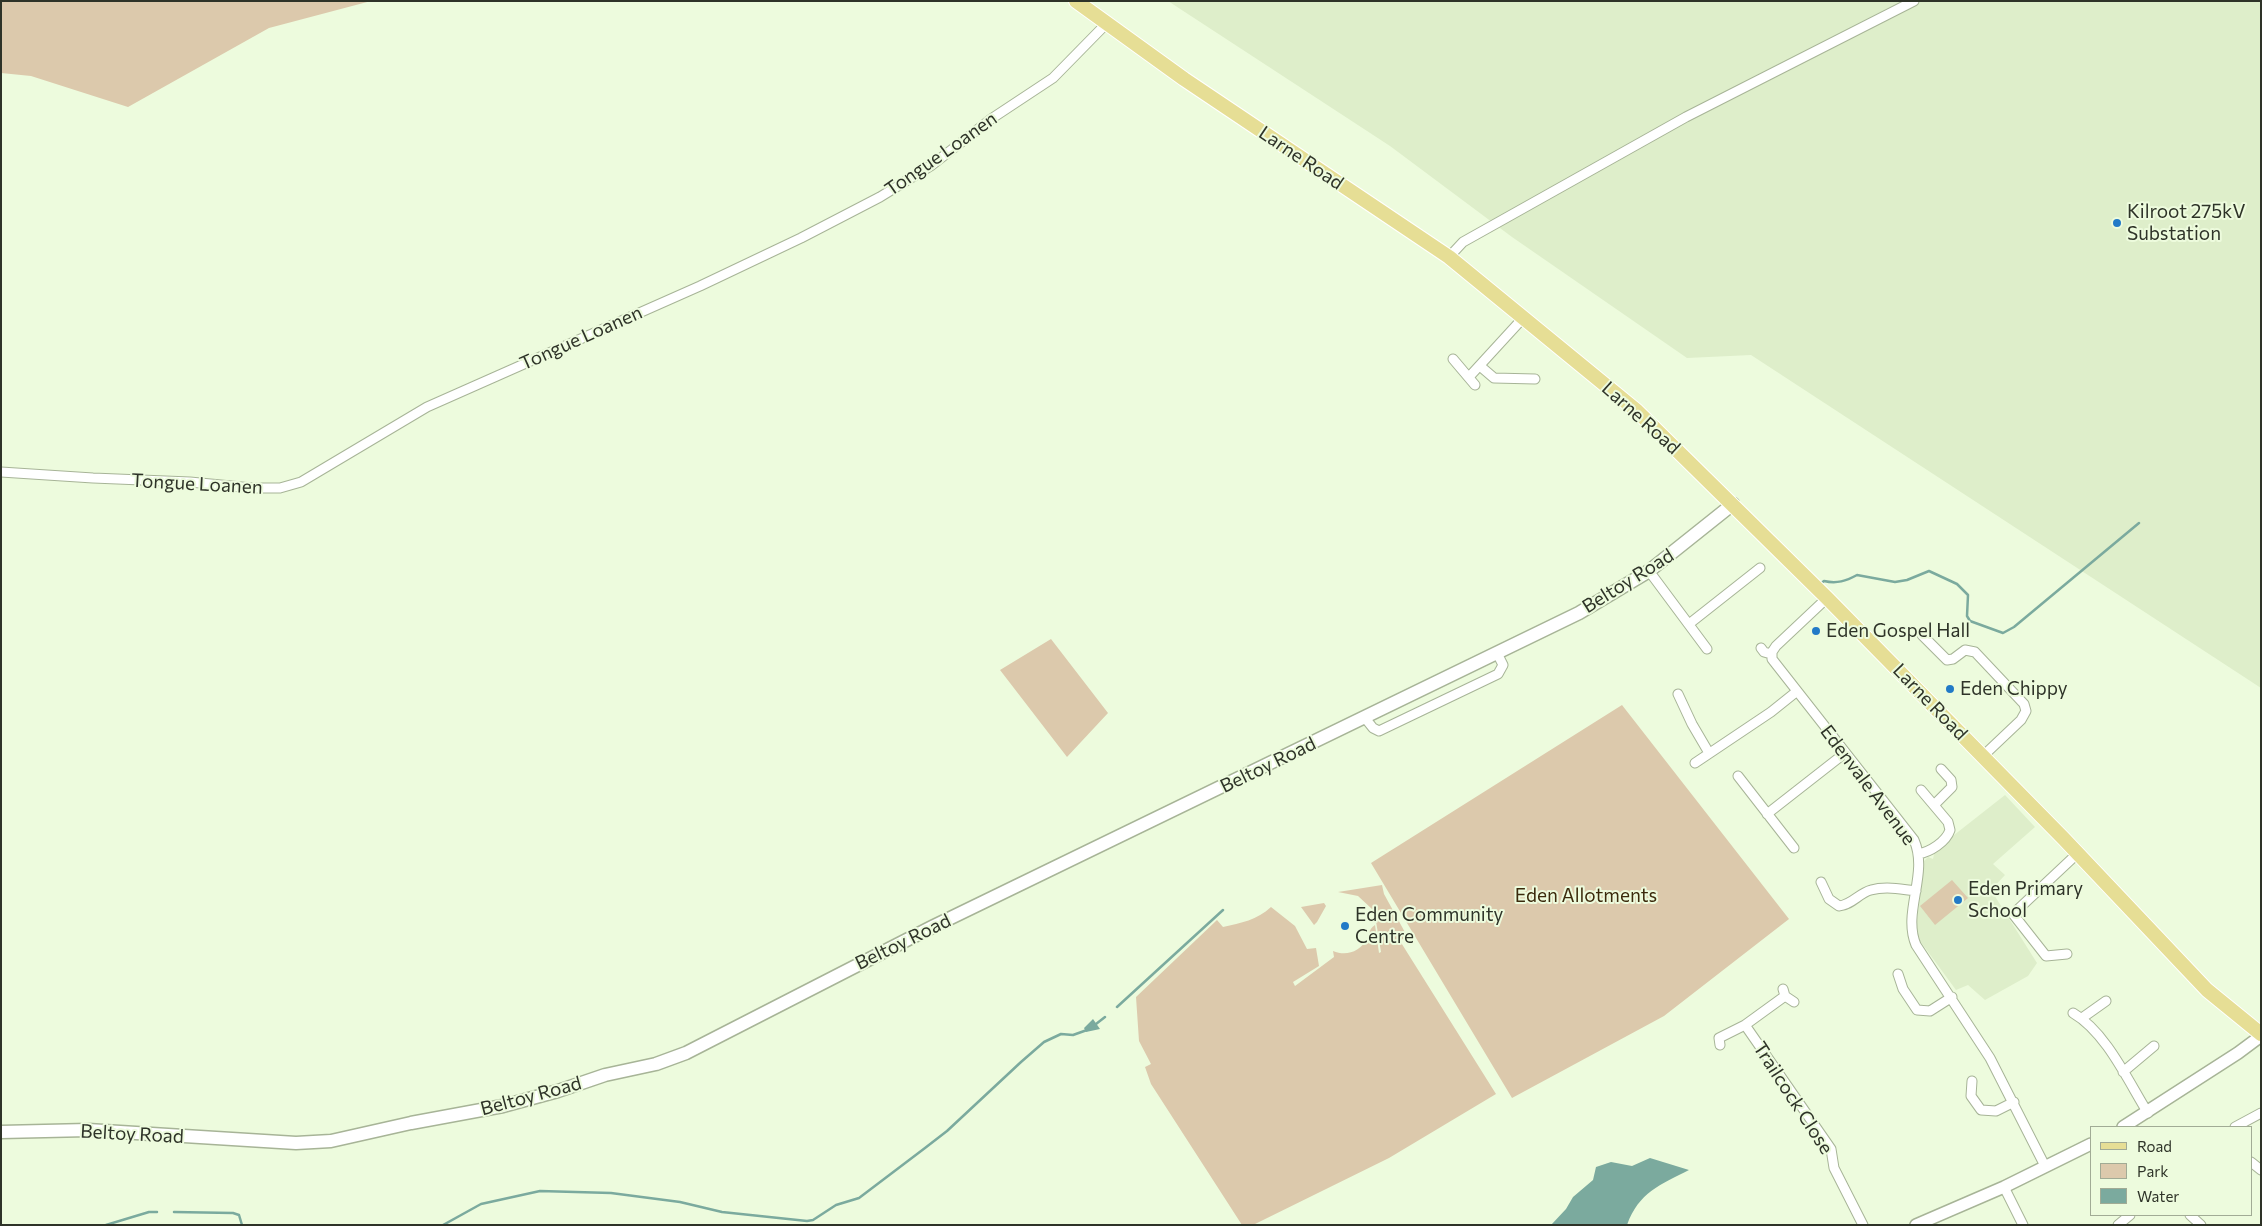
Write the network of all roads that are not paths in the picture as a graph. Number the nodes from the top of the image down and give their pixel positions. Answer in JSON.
{"nodes":[{"id":1,"x":1076,"y":1,"type":"edge"},
{"id":2,"x":1914,"y":1,"type":"edge"},
{"id":3,"x":1106,"y":24,"type":"junction"},
{"id":4,"x":1449,"y":257,"type":"junction"},
{"id":5,"x":1524,"y":317,"type":"junction"},
{"id":6,"x":1453,"y":358,"type":"dead end"},
{"id":7,"x":1480,"y":366,"type":"junction"},
{"id":8,"x":1469,"y":377,"type":"junction"},
{"id":9,"x":1535,"y":379,"type":"dead end"},
{"id":10,"x":1475,"y":385,"type":"dead end"},
{"id":11,"x":1,"y":472,"type":"edge"},
{"id":12,"x":1733,"y":504,"type":"junction"},
{"id":13,"x":1760,"y":568,"type":"dead end"},
{"id":14,"x":1649,"y":571,"type":"junction"},
{"id":15,"x":1827,"y":598,"type":"junction"},
{"id":16,"x":1689,"y":624,"type":"junction"},
{"id":17,"x":1922,"y":635,"type":"dead end"},
{"id":18,"x":1707,"y":648,"type":"dead end"},
{"id":19,"x":1761,"y":648,"type":"dead end"},
{"id":20,"x":1497,"y":653,"type":"junction"},
{"id":21,"x":1771,"y":654,"type":"junction"},
{"id":22,"x":1796,"y":692,"type":"junction"},
{"id":23,"x":1678,"y":694,"type":"dead end"},
{"id":24,"x":1365,"y":718,"type":"junction"},
{"id":25,"x":1709,"y":753,"type":"junction"},
{"id":26,"x":1845,"y":753,"type":"junction"},
{"id":27,"x":1983,"y":756,"type":"junction"},
{"id":28,"x":1694,"y":763,"type":"dead end"},
{"id":29,"x":1941,"y":769,"type":"dead end"},
{"id":30,"x":1738,"y":776,"type":"dead end"},
{"id":31,"x":1921,"y":790,"type":"dead end"},
{"id":32,"x":1934,"y":805,"type":"junction"},
{"id":33,"x":1768,"y":814,"type":"junction"},
{"id":34,"x":1794,"y":848,"type":"dead end"},
{"id":35,"x":2078,"y":853,"type":"junction"},
{"id":36,"x":1918,"y":854,"type":"junction"},
{"id":37,"x":1821,"y":882,"type":"dead end"},
{"id":38,"x":1916,"y":891,"type":"junction"},
{"id":39,"x":2067,"y":954,"type":"dead end"},
{"id":40,"x":1898,"y":974,"type":"dead end"},
{"id":41,"x":1952,"y":997,"type":"junction"},
{"id":42,"x":2106,"y":1001,"type":"dead end"},
{"id":43,"x":1794,"y":1002,"type":"dead end"},
{"id":44,"x":2073,"y":1013,"type":"dead end"},
{"id":45,"x":2082,"y":1018,"type":"junction"},
{"id":46,"x":1746,"y":1026,"type":"junction"},
{"id":47,"x":2261,"y":1035,"type":"edge"},
{"id":48,"x":1718,"y":1038,"type":"dead end"},
{"id":49,"x":2154,"y":1046,"type":"dead end"},
{"id":50,"x":2122,"y":1072,"type":"junction"},
{"id":51,"x":1972,"y":1081,"type":"dead end"},
{"id":52,"x":2014,"y":1102,"type":"junction"},
{"id":53,"x":2148,"y":1113,"type":"junction"},
{"id":54,"x":2261,"y":1113,"type":"edge"},
{"id":55,"x":2125,"y":1126,"type":"edge"},
{"id":56,"x":2237,"y":1126,"type":"edge"},
{"id":57,"x":1,"y":1132,"type":"edge"},
{"id":58,"x":2090,"y":1144,"type":"edge"},
{"id":59,"x":2045,"y":1166,"type":"junction"},
{"id":60,"x":2004,"y":1187,"type":"junction"},
{"id":61,"x":2129,"y":1216,"type":"edge"},
{"id":62,"x":2191,"y":1216,"type":"edge"},
{"id":63,"x":1863,"y":1225,"type":"edge"},
{"id":64,"x":1916,"y":1225,"type":"edge"},
{"id":65,"x":2023,"y":1225,"type":"edge"},
{"id":66,"x":2118,"y":1225,"type":"edge"},
{"id":67,"x":2201,"y":1225,"type":"edge"}],
"edges":[{"from":1,"to":3,"type":"main road","name":"Larne Road"},
{"from":2,"to":4,"type":"street"},
{"from":3,"to":4,"type":"main road","name":"Larne Road"},
{"from":3,"to":11,"type":"street","name":"Tongue Loanen"},
{"from":4,"to":5,"type":"main road","name":"Larne Road"},
{"from":5,"to":7,"type":"street"},
{"from":5,"to":12,"type":"main road","name":"Larne Road"},
{"from":6,"to":8,"type":"street"},
{"from":7,"to":8,"type":"street"},
{"from":7,"to":9,"type":"street"},
{"from":8,"to":10,"type":"street"},
{"from":12,"to":14,"type":"main road","name":"Beltoy Road"},
{"from":12,"to":15,"type":"main road","name":"Larne Road"},
{"from":13,"to":16,"type":"street"},
{"from":14,"to":16,"type":"street"},
{"from":14,"to":20,"type":"main road","name":"Beltoy Road"},
{"from":15,"to":21,"type":"street"},
{"from":15,"to":27,"type":"main road","name":"Larne Road"},
{"from":16,"to":18,"type":"street"},
{"from":17,"to":27,"type":"street"},
{"from":19,"to":21,"type":"street"},
{"from":20,"to":24,"type":"main road","name":"Beltoy Road"},
{"from":20,"to":24,"type":"street"},
{"from":21,"to":22,"type":"street","name":"Edenvale Avenue"},
{"from":22,"to":25,"type":"street"},
{"from":22,"to":26,"type":"street","name":"Edenvale Avenue"},
{"from":23,"to":25,"type":"street"},
{"from":24,"to":57,"type":"main road","name":"Beltoy Road"},
{"from":25,"to":28,"type":"street"},
{"from":26,"to":33,"type":"street"},
{"from":26,"to":36,"type":"street","name":"Edenvale Avenue"},
{"from":27,"to":35,"type":"main road","name":"Larne Road"},
{"from":29,"to":32,"type":"street"},
{"from":30,"to":33,"type":"street"},
{"from":31,"to":32,"type":"street"},
{"from":32,"to":36,"type":"street"},
{"from":33,"to":34,"type":"street"},
{"from":35,"to":39,"type":"street"},
{"from":35,"to":47,"type":"main road","name":"Larne Road"},
{"from":36,"to":38,"type":"street","name":"Edenvale Avenue"},
{"from":37,"to":38,"type":"street"},
{"from":38,"to":41,"type":"street","name":"Edenvale Avenue"},
{"from":40,"to":41,"type":"street"},
{"from":41,"to":52,"type":"street","name":"Edenvale Avenue"},
{"from":42,"to":45,"type":"street"},
{"from":43,"to":46,"type":"street","name":"Trailcock Close"},
{"from":44,"to":45,"type":"street"},
{"from":45,"to":50,"type":"street"},
{"from":46,"to":48,"type":"street","name":"Trailcock Close"},
{"from":46,"to":63,"type":"street","name":"Trailcock Close"},
{"from":47,"to":53,"type":"street"},
{"from":49,"to":50,"type":"street"},
{"from":50,"to":53,"type":"street"},
{"from":51,"to":52,"type":"street"},
{"from":52,"to":59,"type":"street","name":"Edenvale Avenue"},
{"from":53,"to":55,"type":"street"},
{"from":54,"to":56,"type":"street"},
{"from":58,"to":59,"type":"street"},
{"from":59,"to":60,"type":"street"},
{"from":60,"to":64,"type":"street"},
{"from":60,"to":65,"type":"street"},
{"from":61,"to":66,"type":"street"},
{"from":62,"to":67,"type":"street"}]}
